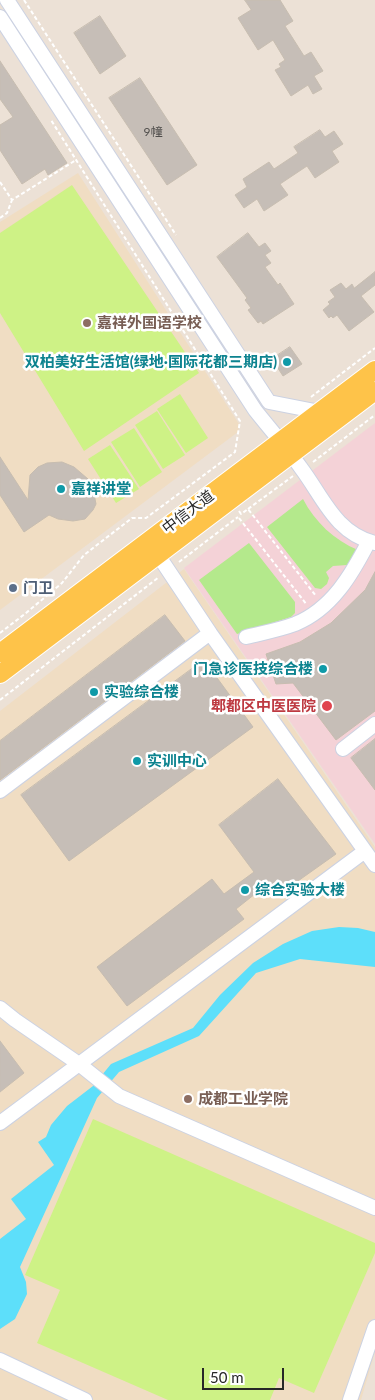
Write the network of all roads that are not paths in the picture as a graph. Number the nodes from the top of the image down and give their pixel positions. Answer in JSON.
{"nodes":[{"id":1,"x":7,"y":0,"type":"edge"},
{"id":2,"x":0,"y":17,"type":"edge"},
{"id":3,"x":375,"y":370,"type":"edge"},
{"id":4,"x":375,"y":391,"type":"edge"},
{"id":5,"x":314,"y":405,"type":"junction"},
{"id":6,"x":286,"y":448,"type":"junction"},
{"id":7,"x":372,"y":542,"type":"edge"},
{"id":8,"x":158,"y":556,"type":"junction"},
{"id":9,"x":210,"y":633,"type":"junction"},
{"id":10,"x":246,"y":637,"type":"dead end"},
{"id":11,"x":0,"y":653,"type":"edge"},
{"id":12,"x":0,"y":674,"type":"edge"},
{"id":13,"x":375,"y":724,"type":"edge"},
{"id":14,"x":343,"y":749,"type":"dead end"},
{"id":15,"x":0,"y":791,"type":"edge"},
{"id":16,"x":365,"y":851,"type":"junction"},
{"id":17,"x":375,"y":865,"type":"edge"},
{"id":18,"x":0,"y":1008,"type":"edge"},
{"id":19,"x":79,"y":1064,"type":"junction"},
{"id":20,"x":0,"y":1123,"type":"edge"},
{"id":21,"x":375,"y":1208,"type":"edge"},
{"id":22,"x":375,"y":1327,"type":"edge"},
{"id":23,"x":0,"y":1360,"type":"edge"},
{"id":24,"x":85,"y":1400,"type":"edge"},
{"id":25,"x":350,"y":1400,"type":"edge"}],
"edges":[{"from":1,"to":5,"type":"street"},
{"from":2,"to":6,"type":"street"},
{"from":3,"to":5,"type":"main road","name":"中信大道"},
{"from":4,"to":6,"type":"main road","name":"中信大道"},
{"from":5,"to":6,"type":"main road","name":"中信大道"},
{"from":6,"to":7,"type":"street"},
{"from":6,"to":8,"type":"main road","name":"中信大道"},
{"from":6,"to":11,"type":"main road","name":"中信大道"},
{"from":7,"to":10,"type":"street"},
{"from":8,"to":9,"type":"street"},
{"from":8,"to":12,"type":"main road","name":"中信大道"},
{"from":9,"to":15,"type":"street"},
{"from":9,"to":16,"type":"street"},
{"from":13,"to":14,"type":"street"},
{"from":16,"to":17,"type":"street"},
{"from":16,"to":19,"type":"street"},
{"from":18,"to":19,"type":"street"},
{"from":19,"to":20,"type":"street"},
{"from":19,"to":21,"type":"street"},
{"from":22,"to":25,"type":"street"},
{"from":23,"to":24,"type":"street"}]}
